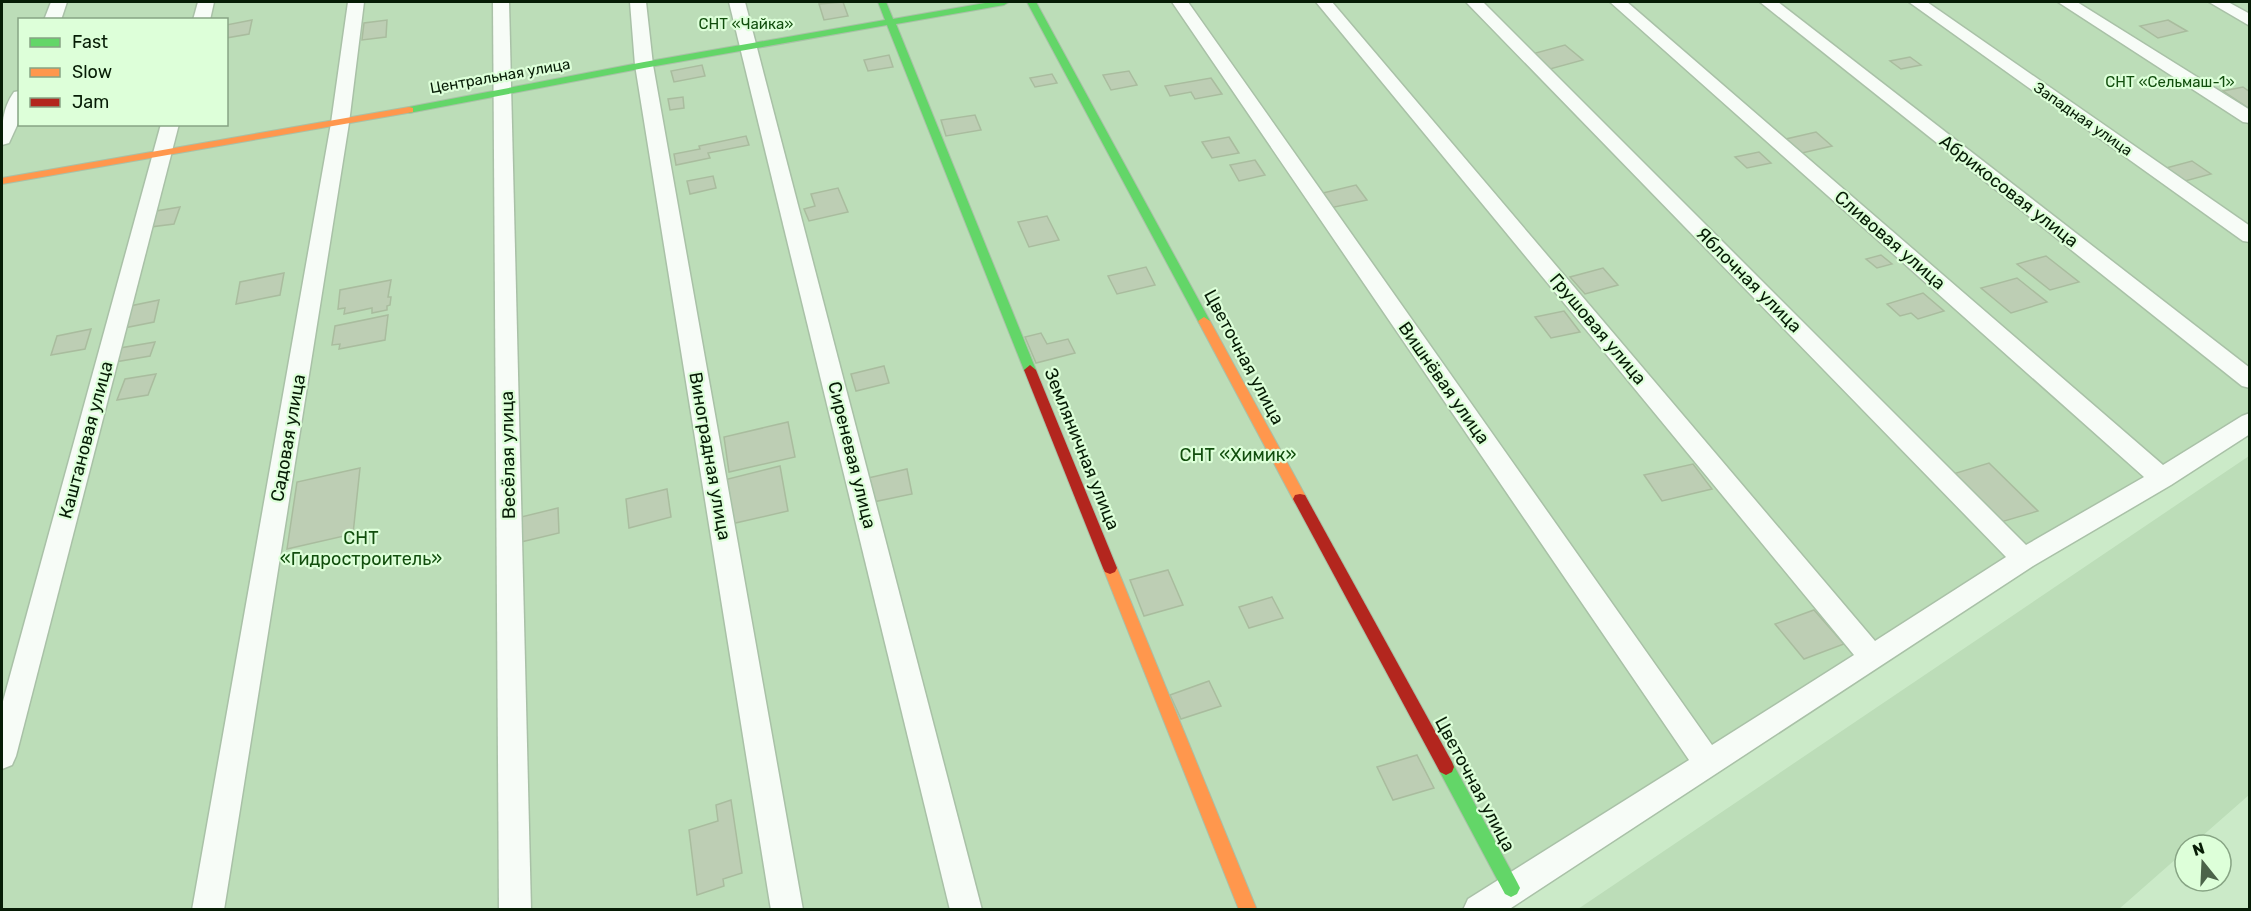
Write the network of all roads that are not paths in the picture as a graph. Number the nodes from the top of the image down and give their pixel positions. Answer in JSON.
{"nodes":[{"id":1,"x":59,"y":2,"type":"edge"},
{"id":2,"x":206,"y":2,"type":"edge"},
{"id":3,"x":356,"y":2,"type":"edge"},
{"id":4,"x":501,"y":2,"type":"edge"},
{"id":5,"x":638,"y":2,"type":"edge"},
{"id":6,"x":737,"y":2,"type":"edge"},
{"id":7,"x":882,"y":2,"type":"edge"},
{"id":8,"x":1004,"y":2,"type":"edge"},
{"id":9,"x":1031,"y":2,"type":"edge"},
{"id":10,"x":1180,"y":2,"type":"edge"},
{"id":11,"x":1324,"y":2,"type":"edge"},
{"id":12,"x":1474,"y":2,"type":"edge"},
{"id":13,"x":1618,"y":2,"type":"edge"},
{"id":14,"x":1768,"y":2,"type":"edge"},
{"id":15,"x":1917,"y":2,"type":"edge"},
{"id":16,"x":2066,"y":2,"type":"edge"},
{"id":17,"x":2217,"y":2,"type":"edge"},
{"id":18,"x":53,"y":18,"type":"edge"},
{"id":19,"x":202,"y":18,"type":"edge"},
{"id":20,"x":2250,"y":21,"type":"edge"},
{"id":21,"x":890,"y":22,"type":"junction"},
{"id":22,"x":750,"y":47,"type":"junction"},
{"id":23,"x":645,"y":65,"type":"junction"},
{"id":24,"x":503,"y":92,"type":"junction"},
{"id":25,"x":18,"y":101,"type":"edge"},
{"id":26,"x":2250,"y":118,"type":"edge"},
{"id":27,"x":340,"y":123,"type":"junction"},
{"id":28,"x":170,"y":126,"type":"edge"},
{"id":29,"x":2,"y":139,"type":"edge"},
{"id":30,"x":162,"y":153,"type":"junction"},
{"id":31,"x":2,"y":181,"type":"edge"},
{"id":32,"x":2250,"y":236,"type":"edge"},
{"id":33,"x":2250,"y":380,"type":"edge"},
{"id":34,"x":2250,"y":422,"type":"edge"},
{"id":35,"x":2162,"y":478,"type":"junction"},
{"id":36,"x":2024,"y":559,"type":"junction"},
{"id":37,"x":1872,"y":657,"type":"junction"},
{"id":38,"x":2,"y":756,"type":"edge"},
{"id":39,"x":1708,"y":764,"type":"junction"},
{"id":40,"x":1511,"y":888,"type":"junction"},
{"id":41,"x":208,"y":909,"type":"edge"},
{"id":42,"x":515,"y":909,"type":"edge"},
{"id":43,"x":787,"y":909,"type":"edge"},
{"id":44,"x":966,"y":909,"type":"edge"},
{"id":45,"x":1248,"y":909,"type":"edge"},
{"id":46,"x":1479,"y":909,"type":"edge"}],
"edges":[{"from":1,"to":18,"type":"street"},
{"from":2,"to":19,"type":"street"},
{"from":3,"to":27,"type":"street","name":"Садовая улица"},
{"from":4,"to":24,"type":"street","name":"Весёлая улица"},
{"from":5,"to":23,"type":"street","name":"Виноградная улица"},
{"from":6,"to":22,"type":"street","name":"Сиреневая улица"},
{"from":7,"to":21,"type":"street","name":"Земляничная улица"},
{"from":8,"to":21,"type":"street","name":"Центральная улица"},
{"from":9,"to":40,"type":"street","name":"Цветочная улица"},
{"from":10,"to":39,"type":"street","name":"Вишнёвая улица"},
{"from":11,"to":37,"type":"street","name":"Грушовая улица"},
{"from":12,"to":36,"type":"street","name":"Яблочная улица"},
{"from":13,"to":35,"type":"street","name":"Сливовая улица"},
{"from":14,"to":33,"type":"street","name":"Абрикосовая улица"},
{"from":15,"to":32,"type":"street","name":"Западная улица"},
{"from":16,"to":26,"type":"street"},
{"from":17,"to":20,"type":"street"},
{"from":21,"to":22,"type":"street","name":"Центральная улица"},
{"from":21,"to":45,"type":"street","name":"Земляничная улица"},
{"from":22,"to":23,"type":"street","name":"Центральная улица"},
{"from":22,"to":44,"type":"street","name":"Сиреневая улица"},
{"from":23,"to":24,"type":"street","name":"Центральная улица"},
{"from":23,"to":43,"type":"street","name":"Виноградная улица"},
{"from":24,"to":27,"type":"street","name":"Центральная улица"},
{"from":24,"to":42,"type":"street","name":"Весёлая улица"},
{"from":25,"to":29,"type":"street"},
{"from":27,"to":30,"type":"street","name":"Центральная улица"},
{"from":27,"to":41,"type":"street","name":"Садовая улица"},
{"from":28,"to":30,"type":"street","name":"Каштановая улица"},
{"from":30,"to":31,"type":"street","name":"Центральная улица"},
{"from":30,"to":38,"type":"street","name":"Каштановая улица"},
{"from":34,"to":35,"type":"street"},
{"from":35,"to":36,"type":"street"},
{"from":36,"to":37,"type":"street"},
{"from":37,"to":39,"type":"street"},
{"from":39,"to":40,"type":"street"},
{"from":40,"to":46,"type":"street"}]}
